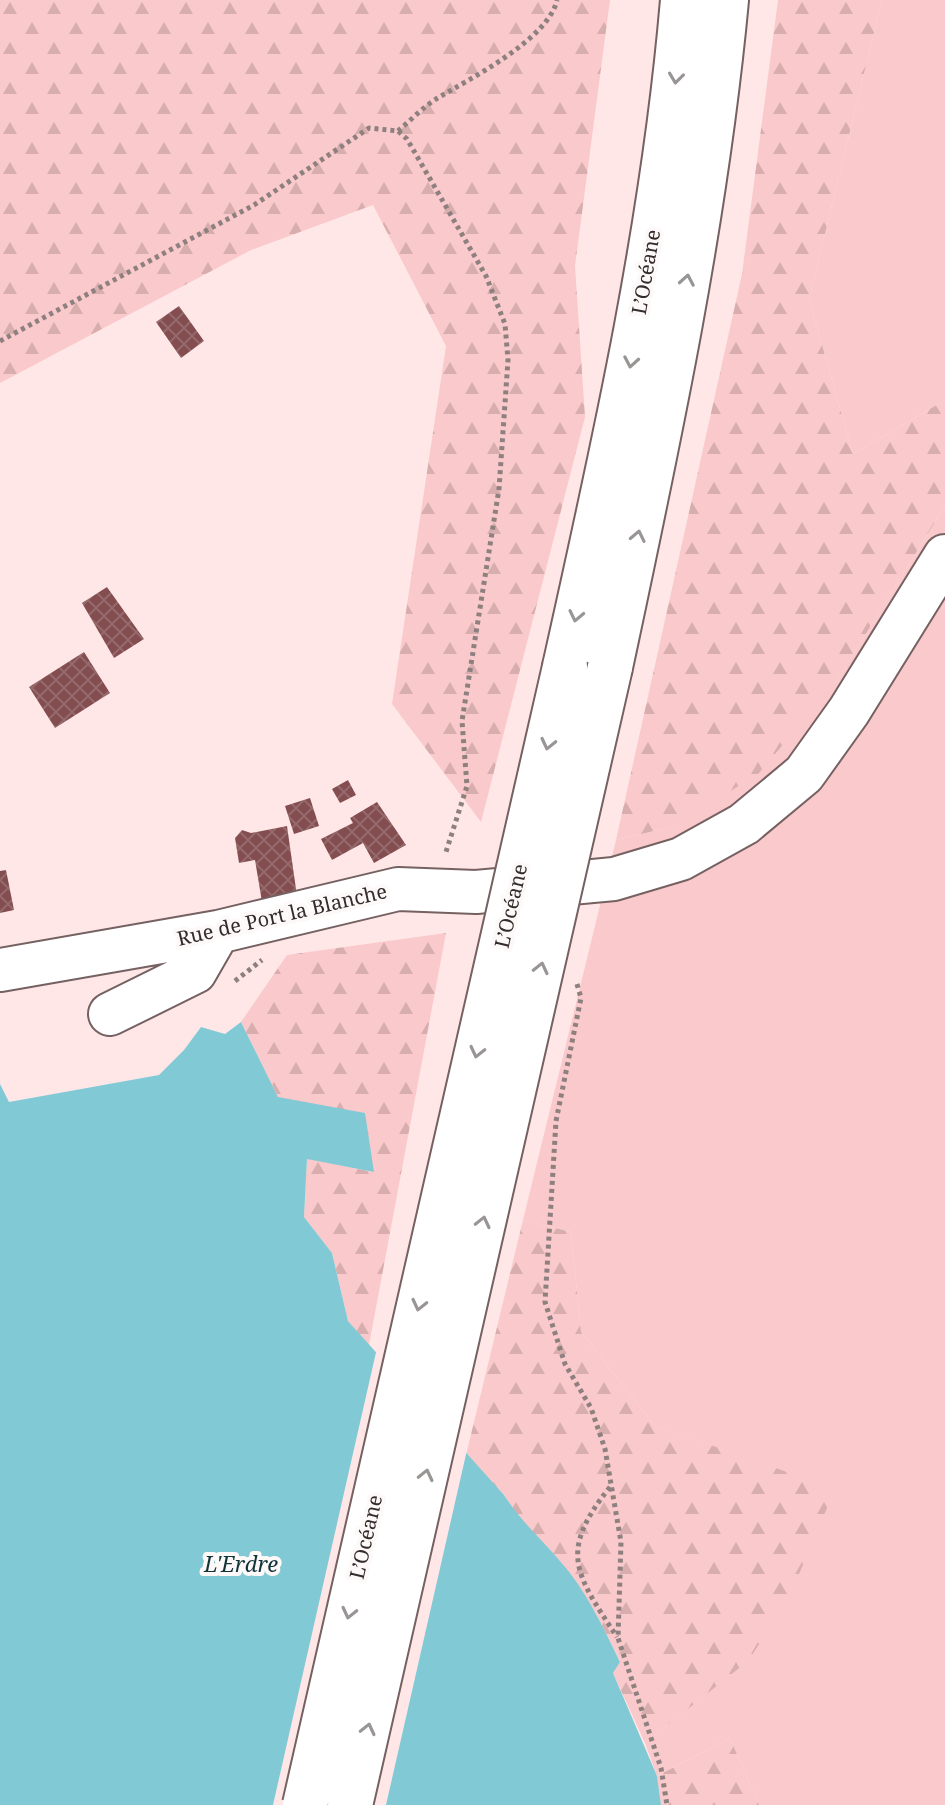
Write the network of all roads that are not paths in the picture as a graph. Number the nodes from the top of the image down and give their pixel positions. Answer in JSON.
{"nodes":[{"id":1,"x":683,"y":0,"type":"edge"},
{"id":2,"x":726,"y":0,"type":"edge"},
{"id":3,"x":945,"y":556,"type":"edge"},
{"id":4,"x":218,"y":932,"type":"junction"},
{"id":5,"x":0,"y":970,"type":"edge"},
{"id":6,"x":110,"y":1014,"type":"dead end"},
{"id":7,"x":305,"y":1805,"type":"edge"},
{"id":8,"x":350,"y":1805,"type":"edge"}],
"edges":[{"from":1,"to":7,"type":"highway","name":"L’Océane","one_way":true,"bridge":true},
{"from":8,"to":2,"type":"highway","name":"L’Océane","one_way":true,"bridge":true},
{"from":3,"to":4,"type":"street","name":"Rue de Port la Blanche"},
{"from":4,"to":5,"type":"street","name":"Rue de Port la Blanche"},
{"from":4,"to":6,"type":"street"}]}
